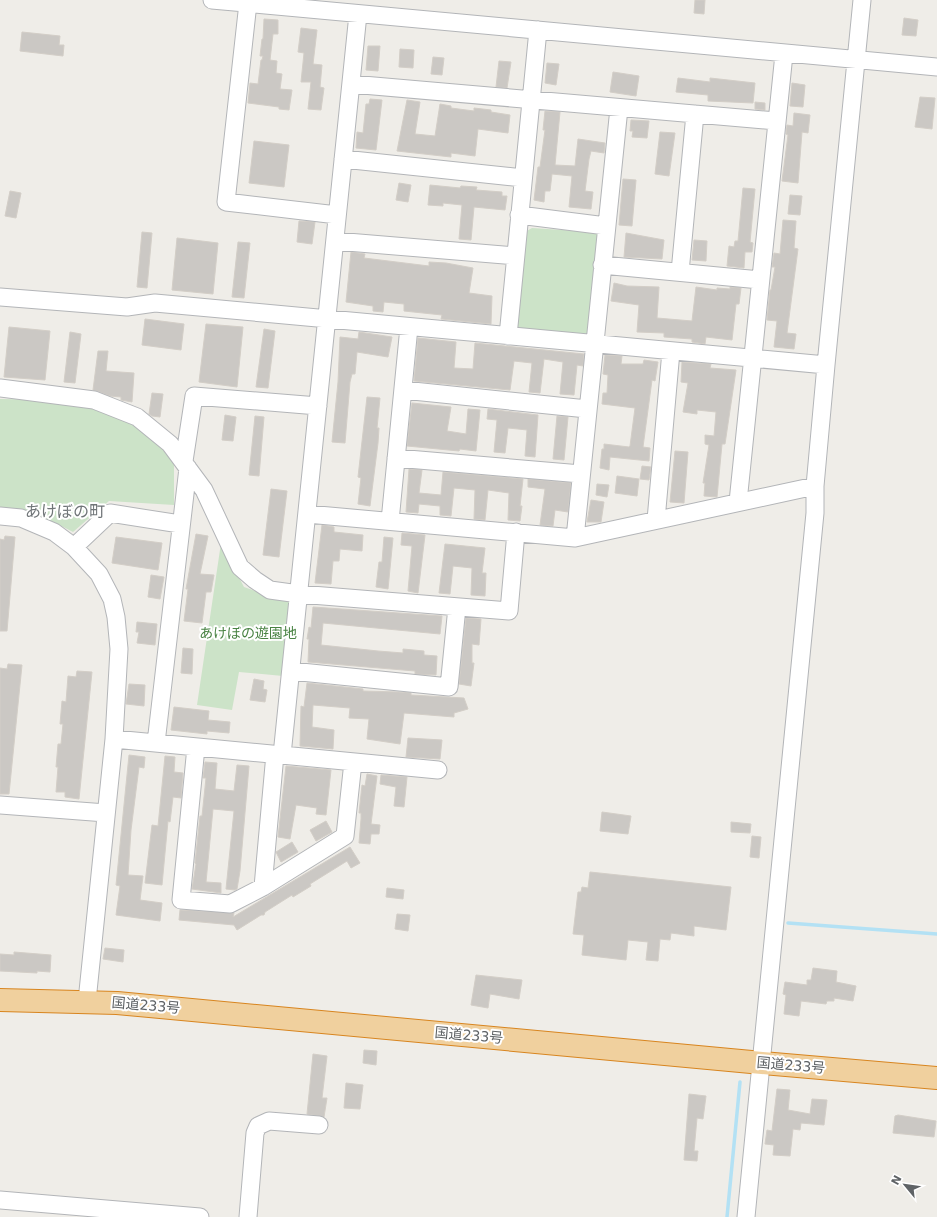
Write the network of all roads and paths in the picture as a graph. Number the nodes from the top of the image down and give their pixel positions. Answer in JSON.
{"nodes":[{"id":1,"x":212,"y":0,"type":"edge"},
{"id":2,"x":862,"y":0,"type":"edge"},
{"id":3,"x":248,"y":4,"type":"junction"},
{"id":4,"x":358,"y":14,"type":"junction"},
{"id":5,"x":538,"y":30,"type":"junction"},
{"id":6,"x":784,"y":54,"type":"junction"},
{"id":7,"x":855,"y":60,"type":"junction"},
{"id":8,"x":937,"y":67,"type":"edge"},
{"id":9,"x":351,"y":84,"type":"junction"},
{"id":10,"x":531,"y":100,"type":"junction"},
{"id":11,"x":619,"y":108,"type":"junction"},
{"id":12,"x":695,"y":114,"type":"junction"},
{"id":13,"x":776,"y":121,"type":"junction"},
{"id":14,"x":343,"y":159,"type":"junction"},
{"id":15,"x":523,"y":178,"type":"junction"},
{"id":16,"x":338,"y":215,"type":"junction"},
{"id":17,"x":519,"y":215,"type":"junction"},
{"id":18,"x":606,"y":226,"type":"junction"},
{"id":19,"x":335,"y":241,"type":"junction"},
{"id":20,"x":515,"y":256,"type":"junction"},
{"id":21,"x":602,"y":265,"type":"junction"},
{"id":22,"x":680,"y":272,"type":"junction"},
{"id":23,"x":760,"y":280,"type":"junction"},
{"id":24,"x":0,"y":296,"type":"edge"},
{"id":25,"x":327,"y":319,"type":"junction"},
{"id":26,"x":409,"y":327,"type":"junction"},
{"id":27,"x":508,"y":336,"type":"junction"},
{"id":28,"x":594,"y":344,"type":"junction"},
{"id":29,"x":672,"y":351,"type":"junction"},
{"id":30,"x":752,"y":360,"type":"junction"},
{"id":31,"x":826,"y":365,"type":"junction"},
{"id":32,"x":0,"y":388,"type":"edge"},
{"id":33,"x":403,"y":390,"type":"junction"},
{"id":34,"x":318,"y":406,"type":"junction"},
{"id":35,"x":587,"y":409,"type":"junction"},
{"id":36,"x":396,"y":458,"type":"junction"},
{"id":37,"x":186,"y":465,"type":"junction"},
{"id":38,"x":581,"y":474,"type":"junction"},
{"id":39,"x":815,"y":486,"type":"junction"},
{"id":40,"x":738,"y":502,"type":"junction"},
{"id":41,"x":307,"y":514,"type":"junction"},
{"id":42,"x":0,"y":516,"type":"edge"},
{"id":43,"x":656,"y":520,"type":"junction"},
{"id":44,"x":390,"y":521,"type":"junction"},
{"id":45,"x":180,"y":524,"type":"junction"},
{"id":46,"x":516,"y":532,"type":"junction"},
{"id":47,"x":575,"y":538,"type":"junction"},
{"id":48,"x":74,"y":547,"type":"junction"},
{"id":49,"x":299,"y":594,"type":"junction"},
{"id":50,"x":457,"y":607,"type":"junction"},
{"id":51,"x":291,"y":671,"type":"junction"},
{"id":52,"x":114,"y":739,"type":"junction"},
{"id":53,"x":156,"y":743,"type":"junction"},
{"id":54,"x":196,"y":747,"type":"junction"},
{"id":55,"x":279,"y":755,"type":"junction"},
{"id":56,"x":353,"y":762,"type":"junction"},
{"id":57,"x":438,"y":770,"type":"dead end"},
{"id":58,"x":0,"y":805,"type":"edge"},
{"id":59,"x":106,"y":813,"type":"junction"},
{"id":60,"x":263,"y":887,"type":"junction"},
{"id":61,"x":0,"y":1000,"type":"edge"},
{"id":62,"x":87,"y":1001,"type":"junction"},
{"id":63,"x":762,"y":1063,"type":"junction"},
{"id":64,"x":937,"y":1078,"type":"edge"},
{"id":65,"x":319,"y":1126,"type":"dead end"},
{"id":66,"x":0,"y":1200,"type":"edge"},
{"id":67,"x":200,"y":1217,"type":"edge"},
{"id":68,"x":248,"y":1217,"type":"edge"},
{"id":69,"x":746,"y":1217,"type":"edge"}],
"edges":[{"from":1,"to":3,"type":"street"},
{"from":2,"to":7,"type":"street"},
{"from":3,"to":4,"type":"street"},
{"from":3,"to":16,"type":"street"},
{"from":4,"to":5,"type":"street"},
{"from":4,"to":9,"type":"street"},
{"from":5,"to":6,"type":"street"},
{"from":5,"to":10,"type":"street"},
{"from":6,"to":7,"type":"street"},
{"from":6,"to":13,"type":"street"},
{"from":7,"to":8,"type":"street"},
{"from":7,"to":31,"type":"street"},
{"from":9,"to":10,"type":"street"},
{"from":9,"to":14,"type":"street"},
{"from":10,"to":11,"type":"street"},
{"from":10,"to":15,"type":"street"},
{"from":11,"to":12,"type":"street"},
{"from":11,"to":18,"type":"street"},
{"from":12,"to":13,"type":"street"},
{"from":12,"to":22,"type":"street"},
{"from":13,"to":23,"type":"street"},
{"from":14,"to":15,"type":"street"},
{"from":14,"to":16,"type":"street"},
{"from":15,"to":17,"type":"street"},
{"from":16,"to":19,"type":"street"},
{"from":17,"to":18,"type":"street"},
{"from":17,"to":20,"type":"street"},
{"from":18,"to":21,"type":"street"},
{"from":19,"to":20,"type":"street"},
{"from":19,"to":25,"type":"street"},
{"from":20,"to":27,"type":"street"},
{"from":21,"to":22,"type":"street"},
{"from":21,"to":28,"type":"street"},
{"from":22,"to":23,"type":"street"},
{"from":23,"to":30,"type":"street"},
{"from":24,"to":25,"type":"street"},
{"from":25,"to":26,"type":"street"},
{"from":25,"to":34,"type":"street"},
{"from":26,"to":27,"type":"street"},
{"from":26,"to":33,"type":"street"},
{"from":27,"to":28,"type":"street"},
{"from":28,"to":29,"type":"street"},
{"from":28,"to":35,"type":"street"},
{"from":29,"to":30,"type":"street"},
{"from":29,"to":43,"type":"street"},
{"from":30,"to":31,"type":"street"},
{"from":30,"to":40,"type":"street"},
{"from":31,"to":39,"type":"street"},
{"from":32,"to":37,"type":"street"},
{"from":33,"to":35,"type":"street"},
{"from":33,"to":36,"type":"street"},
{"from":34,"to":37,"type":"street"},
{"from":34,"to":41,"type":"street"},
{"from":35,"to":38,"type":"street"},
{"from":36,"to":38,"type":"street"},
{"from":36,"to":44,"type":"street"},
{"from":37,"to":45,"type":"street"},
{"from":37,"to":49,"type":"street"},
{"from":38,"to":47,"type":"street"},
{"from":39,"to":40,"type":"street"},
{"from":39,"to":63,"type":"street"},
{"from":40,"to":43,"type":"street"},
{"from":41,"to":44,"type":"street"},
{"from":41,"to":49,"type":"street"},
{"from":42,"to":48,"type":"street"},
{"from":43,"to":47,"type":"street"},
{"from":44,"to":46,"type":"street"},
{"from":45,"to":48,"type":"street"},
{"from":45,"to":53,"type":"street"},
{"from":46,"to":47,"type":"street"},
{"from":46,"to":50,"type":"street"},
{"from":48,"to":52,"type":"street"},
{"from":49,"to":50,"type":"street"},
{"from":49,"to":51,"type":"street"},
{"from":50,"to":51,"type":"street"},
{"from":51,"to":55,"type":"street"},
{"from":52,"to":53,"type":"street"},
{"from":52,"to":59,"type":"street"},
{"from":53,"to":54,"type":"street"},
{"from":54,"to":55,"type":"street"},
{"from":54,"to":60,"type":"street"},
{"from":55,"to":56,"type":"street"},
{"from":55,"to":60,"type":"street"},
{"from":56,"to":57,"type":"street"},
{"from":56,"to":60,"type":"street"},
{"from":58,"to":59,"type":"street"},
{"from":59,"to":62,"type":"street"},
{"from":61,"to":62,"type":"highway","name":"国道233号"},
{"from":62,"to":63,"type":"highway","name":"国道233号"},
{"from":63,"to":64,"type":"highway","name":"国道233号"},
{"from":63,"to":69,"type":"street"},
{"from":65,"to":68,"type":"street"},
{"from":66,"to":67,"type":"street"}]}
